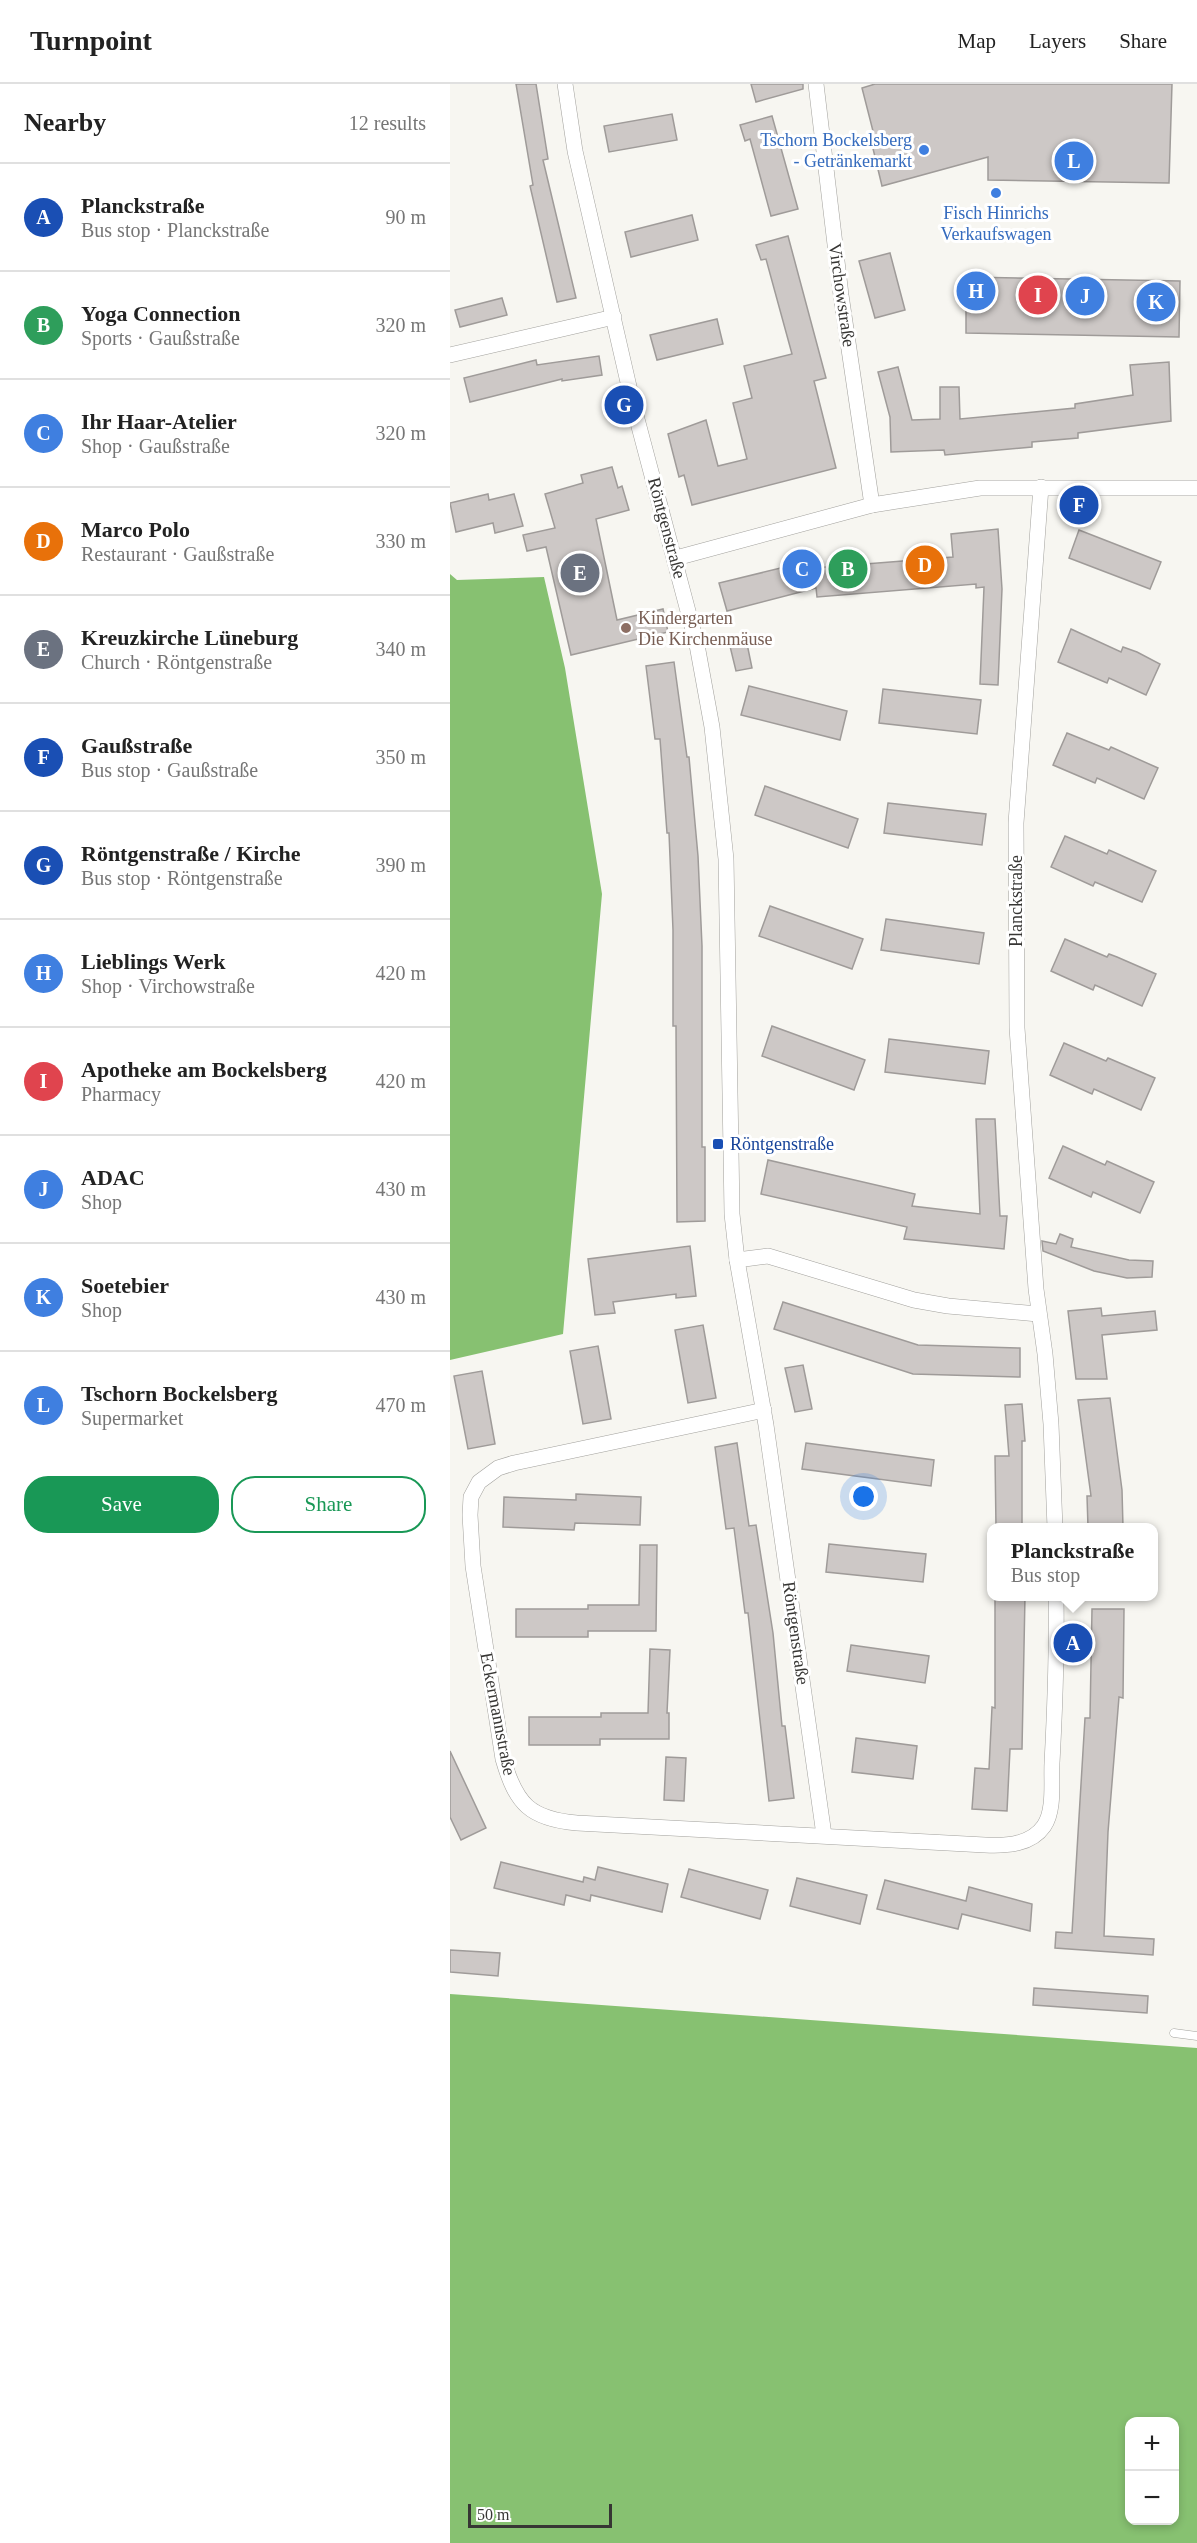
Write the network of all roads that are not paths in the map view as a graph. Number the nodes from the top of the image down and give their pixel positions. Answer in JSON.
{"nodes":[{"id":1,"x":565,"y":84,"type":"edge"},
{"id":2,"x":816,"y":84,"type":"edge"},
{"id":3,"x":614,"y":317,"type":"junction"},
{"id":4,"x":450,"y":355,"type":"edge"},
{"id":5,"x":1041,"y":487,"type":"junction"},
{"id":6,"x":1197,"y":488,"type":"edge"},
{"id":7,"x":872,"y":505,"type":"junction"},
{"id":8,"x":676,"y":558,"type":"junction"},
{"id":9,"x":737,"y":1260,"type":"junction"},
{"id":10,"x":1038,"y":1314,"type":"junction"},
{"id":11,"x":764,"y":1410,"type":"junction"},
{"id":12,"x":1055,"y":1523,"type":"edge"},
{"id":13,"x":1056,"y":1601,"type":"edge"},
{"id":14,"x":824,"y":1835,"type":"junction"},
{"id":15,"x":1174,"y":2033,"type":"dead end"},
{"id":16,"x":1197,"y":2036,"type":"edge"}],
"edges":[{"from":1,"to":3,"type":"street","name":"Röntgenstraße"},
{"from":2,"to":7,"type":"street","name":"Virchowstraße"},
{"from":3,"to":4,"type":"street"},
{"from":3,"to":8,"type":"street","name":"Röntgenstraße"},
{"from":5,"to":6,"type":"street"},
{"from":5,"to":7,"type":"street"},
{"from":5,"to":10,"type":"street","name":"Planckstraße"},
{"from":7,"to":8,"type":"street"},
{"from":8,"to":9,"type":"street","name":"Röntgenstraße"},
{"from":9,"to":10,"type":"street"},
{"from":9,"to":11,"type":"street","name":"Röntgenstraße"},
{"from":10,"to":12,"type":"street","name":"Planckstraße"},
{"from":11,"to":14,"type":"street","name":"Röntgenstraße"},
{"from":11,"to":14,"type":"street","name":"Eckermannstraße"},
{"from":13,"to":14,"type":"street","name":"Eckermannstraße"},
{"from":15,"to":16,"type":"lane"}]}
